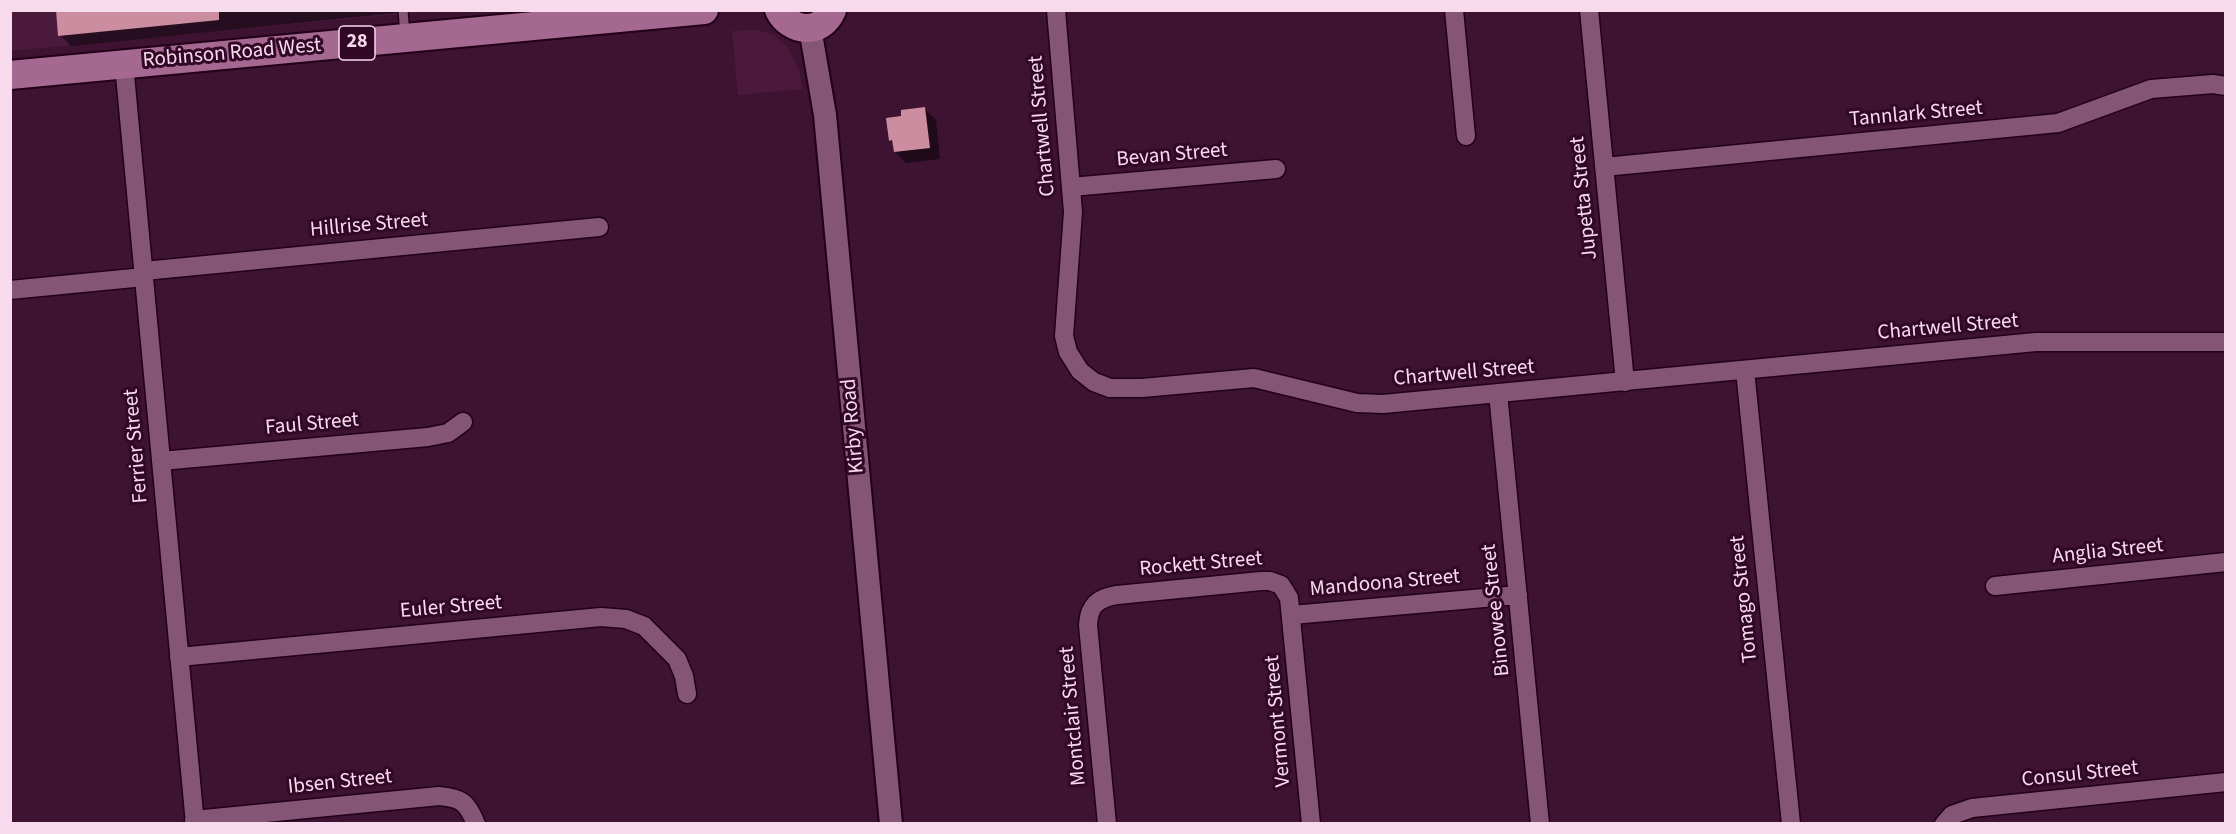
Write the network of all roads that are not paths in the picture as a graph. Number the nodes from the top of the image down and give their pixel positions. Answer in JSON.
{"nodes":[{"id":1,"x":704,"y":10,"type":"edge"},
{"id":2,"x":779,"y":10,"type":"edge"},
{"id":3,"x":1056,"y":10,"type":"edge"},
{"id":4,"x":1454,"y":10,"type":"edge"},
{"id":5,"x":1589,"y":10,"type":"edge"},
{"id":6,"x":571,"y":17,"type":"edge"},
{"id":7,"x":821,"y":19,"type":"edge"},
{"id":8,"x":404,"y":24,"type":"edge"},
{"id":9,"x":124,"y":64,"type":"junction"},
{"id":10,"x":10,"y":75,"type":"edge"},
{"id":11,"x":2226,"y":86,"type":"edge"},
{"id":12,"x":1466,"y":135,"type":"dead end"},
{"id":13,"x":1604,"y":167,"type":"junction"},
{"id":14,"x":1276,"y":169,"type":"dead end"},
{"id":15,"x":1071,"y":187,"type":"junction"},
{"id":16,"x":599,"y":227,"type":"dead end"},
{"id":17,"x":144,"y":274,"type":"junction"},
{"id":18,"x":10,"y":290,"type":"edge"},
{"id":19,"x":2226,"y":342,"type":"edge"},
{"id":20,"x":1745,"y":370,"type":"junction"},
{"id":21,"x":1625,"y":382,"type":"junction"},
{"id":22,"x":1498,"y":393,"type":"junction"},
{"id":23,"x":463,"y":422,"type":"dead end"},
{"id":24,"x":161,"y":461,"type":"junction"},
{"id":25,"x":2226,"y":562,"type":"edge"},
{"id":26,"x":1995,"y":586,"type":"dead end"},
{"id":27,"x":1518,"y":595,"type":"junction"},
{"id":28,"x":1093,"y":605,"type":"joint"},
{"id":29,"x":1292,"y":615,"type":"junction"},
{"id":30,"x":179,"y":657,"type":"junction"},
{"id":31,"x":687,"y":694,"type":"dead end"},
{"id":32,"x":2226,"y":782,"type":"edge"},
{"id":33,"x":194,"y":822,"type":"edge"},
{"id":34,"x":476,"y":824,"type":"edge"},
{"id":35,"x":891,"y":824,"type":"edge"},
{"id":36,"x":1107,"y":824,"type":"edge"},
{"id":37,"x":1311,"y":824,"type":"edge"},
{"id":38,"x":1540,"y":824,"type":"edge"},
{"id":39,"x":1791,"y":824,"type":"edge"},
{"id":40,"x":1944,"y":824,"type":"edge"}],
"edges":[{"from":1,"to":6,"type":"main road","name":"Robinson Road West","number":"28"},
{"from":2,"to":7,"type":"main road"},
{"from":3,"to":15,"type":"street","name":"Chartwell Street"},
{"from":4,"to":12,"type":"street"},
{"from":5,"to":13,"type":"street","name":"Jupetta Street"},
{"from":6,"to":8,"type":"main road","name":"Robinson Road West","number":"28"},
{"from":7,"to":35,"type":"street","name":"Kirby Road"},
{"from":8,"to":9,"type":"main road","name":"Robinson Road West","number":"28"},
{"from":9,"to":10,"type":"main road","name":"Robinson Road West","number":"28"},
{"from":9,"to":17,"type":"street","name":"Ferrier Street"},
{"from":11,"to":13,"type":"street","name":"Tannlark Street"},
{"from":13,"to":21,"type":"street","name":"Jupetta Street"},
{"from":14,"to":15,"type":"street","name":"Bevan Street"},
{"from":15,"to":22,"type":"street","name":"Chartwell Street"},
{"from":16,"to":17,"type":"street","name":"Hillrise Street"},
{"from":17,"to":18,"type":"street","name":"Hillrise Street"},
{"from":17,"to":24,"type":"street","name":"Ferrier Street"},
{"from":19,"to":20,"type":"street","name":"Chartwell Street"},
{"from":20,"to":21,"type":"street","name":"Chartwell Street"},
{"from":20,"to":39,"type":"street","name":"Tomago Street"},
{"from":21,"to":22,"type":"street","name":"Chartwell Street"},
{"from":22,"to":27,"type":"street","name":"Binowee Street"},
{"from":23,"to":24,"type":"street","name":"Faul Street"},
{"from":24,"to":30,"type":"street","name":"Ferrier Street"},
{"from":25,"to":26,"type":"street","name":"Anglia Street"},
{"from":27,"to":29,"type":"street","name":"Mandoona Street"},
{"from":27,"to":38,"type":"street","name":"Binowee Street"},
{"from":28,"to":29,"type":"street","name":"Rockett Street"},
{"from":28,"to":36,"type":"street","name":"Montclair Street"},
{"from":29,"to":37,"type":"street","name":"Vermont Street"},
{"from":30,"to":31,"type":"street","name":"Euler Street"},
{"from":30,"to":33,"type":"street","name":"Ferrier Street"},
{"from":32,"to":40,"type":"street","name":"Consul Street"},
{"from":33,"to":34,"type":"street","name":"Ibsen Street"}]}
